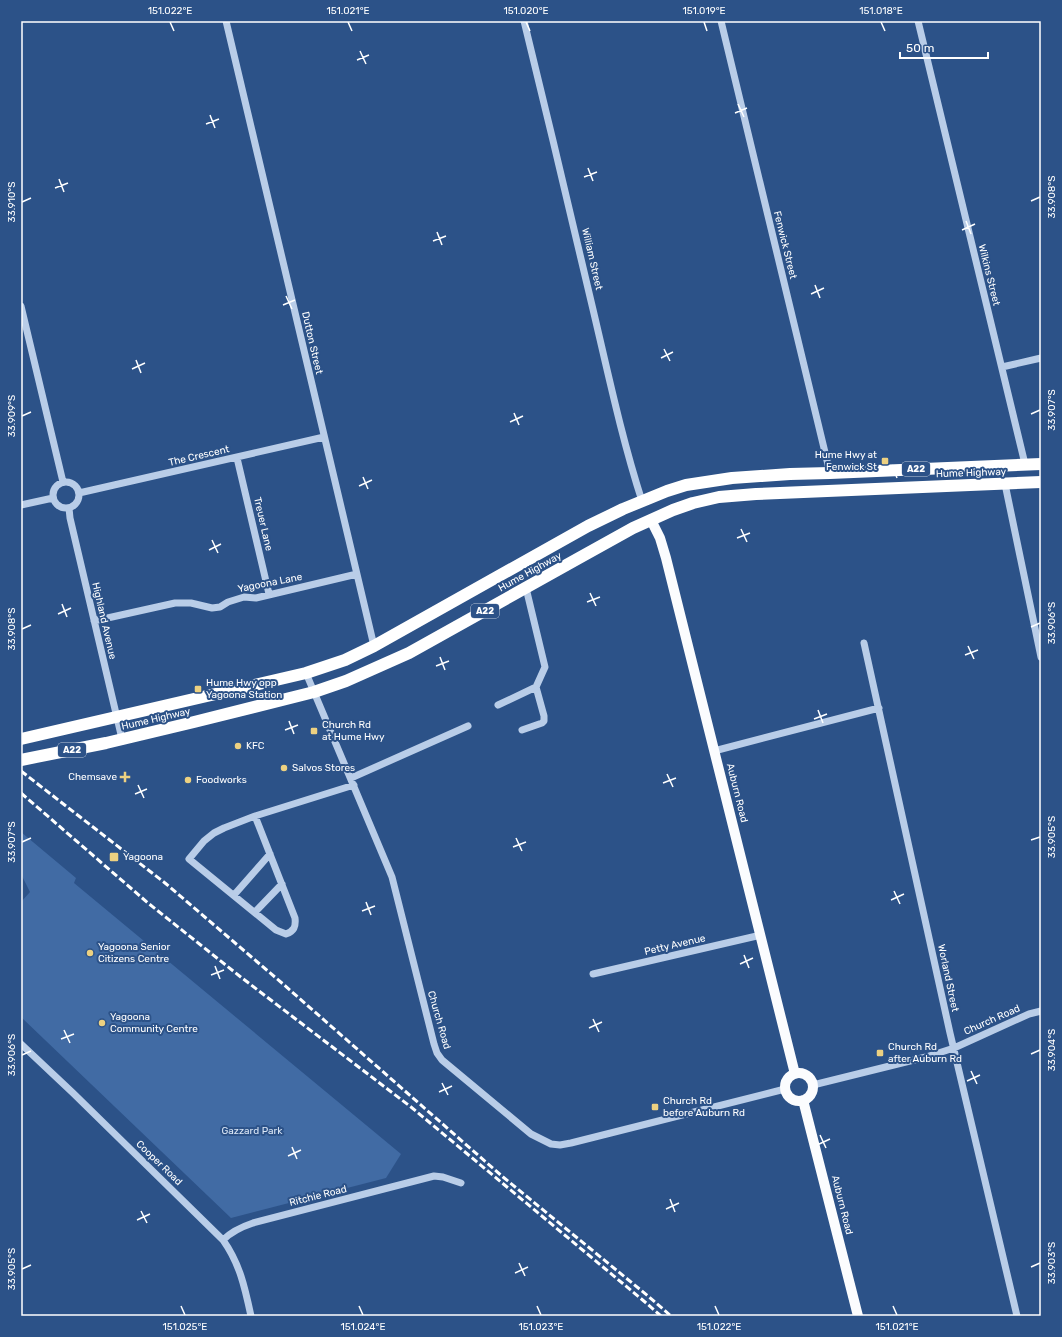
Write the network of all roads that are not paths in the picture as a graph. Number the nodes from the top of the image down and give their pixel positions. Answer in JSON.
{"nodes":[{"id":1,"x":226,"y":21,"type":"edge"},
{"id":2,"x":524,"y":21,"type":"edge"},
{"id":3,"x":721,"y":21,"type":"edge"},
{"id":4,"x":918,"y":21,"type":"edge"},
{"id":5,"x":21,"y":306,"type":"edge"},
{"id":6,"x":1041,"y":358,"type":"edge"},
{"id":7,"x":1002,"y":368,"type":"junction"},
{"id":8,"x":324,"y":438,"type":"junction"},
{"id":9,"x":237,"y":458,"type":"junction"},
{"id":10,"x":1025,"y":464,"type":"junction"},
{"id":11,"x":1041,"y":464,"type":"edge"},
{"id":12,"x":830,"y":474,"type":"junction"},
{"id":13,"x":63,"y":482,"type":"junction"},
{"id":14,"x":1041,"y":482,"type":"edge"},
{"id":15,"x":1005,"y":484,"type":"junction"},
{"id":16,"x":79,"y":493,"type":"junction"},
{"id":17,"x":53,"y":498,"type":"junction"},
{"id":18,"x":642,"y":501,"type":"junction"},
{"id":19,"x":21,"y":505,"type":"edge"},
{"id":20,"x":69,"y":508,"type":"junction"},
{"id":21,"x":651,"y":520,"type":"junction"},
{"id":22,"x":357,"y":574,"type":"junction"},
{"id":23,"x":526,"y":588,"type":"junction"},
{"id":24,"x":270,"y":594,"type":"junction"},
{"id":25,"x":94,"y":621,"type":"junction"},
{"id":26,"x":864,"y":643,"type":"dead end"},
{"id":27,"x":374,"y":646,"type":"junction"},
{"id":28,"x":1041,"y":657,"type":"edge"},
{"id":29,"x":306,"y":673,"type":"junction"},
{"id":30,"x":536,"y":687,"type":"junction"},
{"id":31,"x":314,"y":692,"type":"junction"},
{"id":32,"x":498,"y":705,"type":"dead end"},
{"id":33,"x":879,"y":708,"type":"junction"},
{"id":34,"x":116,"y":716,"type":"junction"},
{"id":35,"x":468,"y":726,"type":"dead end"},
{"id":36,"x":522,"y":730,"type":"dead end"},
{"id":37,"x":21,"y":739,"type":"edge"},
{"id":38,"x":122,"y":739,"type":"junction"},
{"id":39,"x":714,"y":751,"type":"junction"},
{"id":40,"x":21,"y":760,"type":"edge"},
{"id":41,"x":352,"y":782,"type":"junction"},
{"id":42,"x":255,"y":816,"type":"junction"},
{"id":43,"x":270,"y":854,"type":"junction"},
{"id":44,"x":282,"y":884,"type":"junction"},
{"id":45,"x":234,"y":895,"type":"junction"},
{"id":46,"x":255,"y":912,"type":"junction"},
{"id":47,"x":761,"y":935,"type":"junction"},
{"id":48,"x":593,"y":974,"type":"dead end"},
{"id":49,"x":1041,"y":1011,"type":"edge"},
{"id":50,"x":21,"y":1044,"type":"edge"},
{"id":51,"x":954,"y":1048,"type":"junction"},
{"id":52,"x":795,"y":1074,"type":"junction"},
{"id":53,"x":813,"y":1085,"type":"junction"},
{"id":54,"x":785,"y":1090,"type":"junction"},
{"id":55,"x":803,"y":1100,"type":"junction"},
{"id":56,"x":462,"y":1183,"type":"dead end"},
{"id":57,"x":222,"y":1240,"type":"junction"},
{"id":58,"x":251,"y":1316,"type":"edge"},
{"id":59,"x":858,"y":1316,"type":"edge"},
{"id":60,"x":1017,"y":1316,"type":"edge"}],
"edges":[{"from":1,"to":8,"type":"street","name":"Dutton Street"},
{"from":2,"to":18,"type":"street","name":"William Street"},
{"from":3,"to":12,"type":"street","name":"Fenwick Street"},
{"from":4,"to":7,"type":"street","name":"Wilkins Street"},
{"from":5,"to":13,"type":"street"},
{"from":6,"to":7,"type":"street"},
{"from":7,"to":10,"type":"street","name":"Wilkins Street"},
{"from":8,"to":9,"type":"street","name":"The Crescent"},
{"from":8,"to":22,"type":"street","name":"Dutton Street"},
{"from":9,"to":16,"type":"street","name":"The Crescent"},
{"from":9,"to":24,"type":"street","name":"Treuer Lane"},
{"from":10,"to":11,"type":"highway","name":"Hume Highway","number":"A22"},
{"from":10,"to":12,"type":"highway","name":"Hume Highway","number":"A22"},
{"from":12,"to":18,"type":"highway","name":"Hume Highway","number":"A22"},
{"from":13,"to":16,"type":"street"},
{"from":13,"to":17,"type":"street"},
{"from":14,"to":15,"type":"highway","name":"Hume Highway","number":"A22"},
{"from":15,"to":21,"type":"highway","name":"Hume Highway","number":"A22"},
{"from":15,"to":28,"type":"street"},
{"from":16,"to":20,"type":"street"},
{"from":17,"to":19,"type":"street"},
{"from":17,"to":20,"type":"street"},
{"from":18,"to":21,"type":"highway"},
{"from":18,"to":27,"type":"highway","name":"Hume Highway","number":"A22"},
{"from":20,"to":25,"type":"street","name":"Highland Avenue"},
{"from":21,"to":23,"type":"highway","name":"Hume Highway","number":"A22"},
{"from":21,"to":39,"type":"main road","name":"Auburn Road"},
{"from":22,"to":24,"type":"street","name":"Yagoona Lane"},
{"from":22,"to":27,"type":"street","name":"Dutton Street"},
{"from":23,"to":30,"type":"street"},
{"from":23,"to":31,"type":"highway","name":"Hume Highway","number":"A22"},
{"from":24,"to":25,"type":"street","name":"Yagoona Lane"},
{"from":25,"to":34,"type":"street","name":"Highland Avenue"},
{"from":26,"to":33,"type":"street","name":"Worland Street"},
{"from":27,"to":29,"type":"highway","name":"Hume Highway","number":"A22"},
{"from":29,"to":31,"type":"street","name":"Church Road"},
{"from":29,"to":34,"type":"highway","name":"Hume Highway","number":"A22"},
{"from":30,"to":32,"type":"street"},
{"from":30,"to":36,"type":"street"},
{"from":31,"to":38,"type":"highway","name":"Hume Highway","number":"A22"},
{"from":31,"to":41,"type":"street","name":"Church Road"},
{"from":33,"to":39,"type":"street"},
{"from":33,"to":51,"type":"street","name":"Worland Street"},
{"from":34,"to":37,"type":"highway","name":"Hume Highway","number":"A22"},
{"from":34,"to":38,"type":"street","name":"Highland Avenue"},
{"from":35,"to":41,"type":"street"},
{"from":38,"to":40,"type":"highway","name":"Hume Highway","number":"A22"},
{"from":39,"to":47,"type":"main road","name":"Auburn Road"},
{"from":41,"to":42,"type":"street"},
{"from":41,"to":54,"type":"street","name":"Church Road"},
{"from":42,"to":43,"type":"street"},
{"from":42,"to":45,"type":"street"},
{"from":43,"to":44,"type":"street"},
{"from":43,"to":45,"type":"street"},
{"from":44,"to":46,"type":"street"},
{"from":44,"to":46,"type":"street"},
{"from":45,"to":46,"type":"street"},
{"from":47,"to":48,"type":"street","name":"Petty Avenue"},
{"from":47,"to":52,"type":"main road","name":"Auburn Road"},
{"from":49,"to":51,"type":"street","name":"Church Road"},
{"from":50,"to":57,"type":"street","name":"Cooper Road"},
{"from":51,"to":53,"type":"street","name":"Church Road"},
{"from":51,"to":60,"type":"street","name":"Worland Street"},
{"from":52,"to":53,"type":"main road"},
{"from":52,"to":54,"type":"main road"},
{"from":53,"to":55,"type":"main road"},
{"from":54,"to":55,"type":"main road"},
{"from":55,"to":59,"type":"main road","name":"Auburn Road"},
{"from":56,"to":57,"type":"street","name":"Ritchie Road"},
{"from":57,"to":58,"type":"street","name":"Cooper Road"}]}
